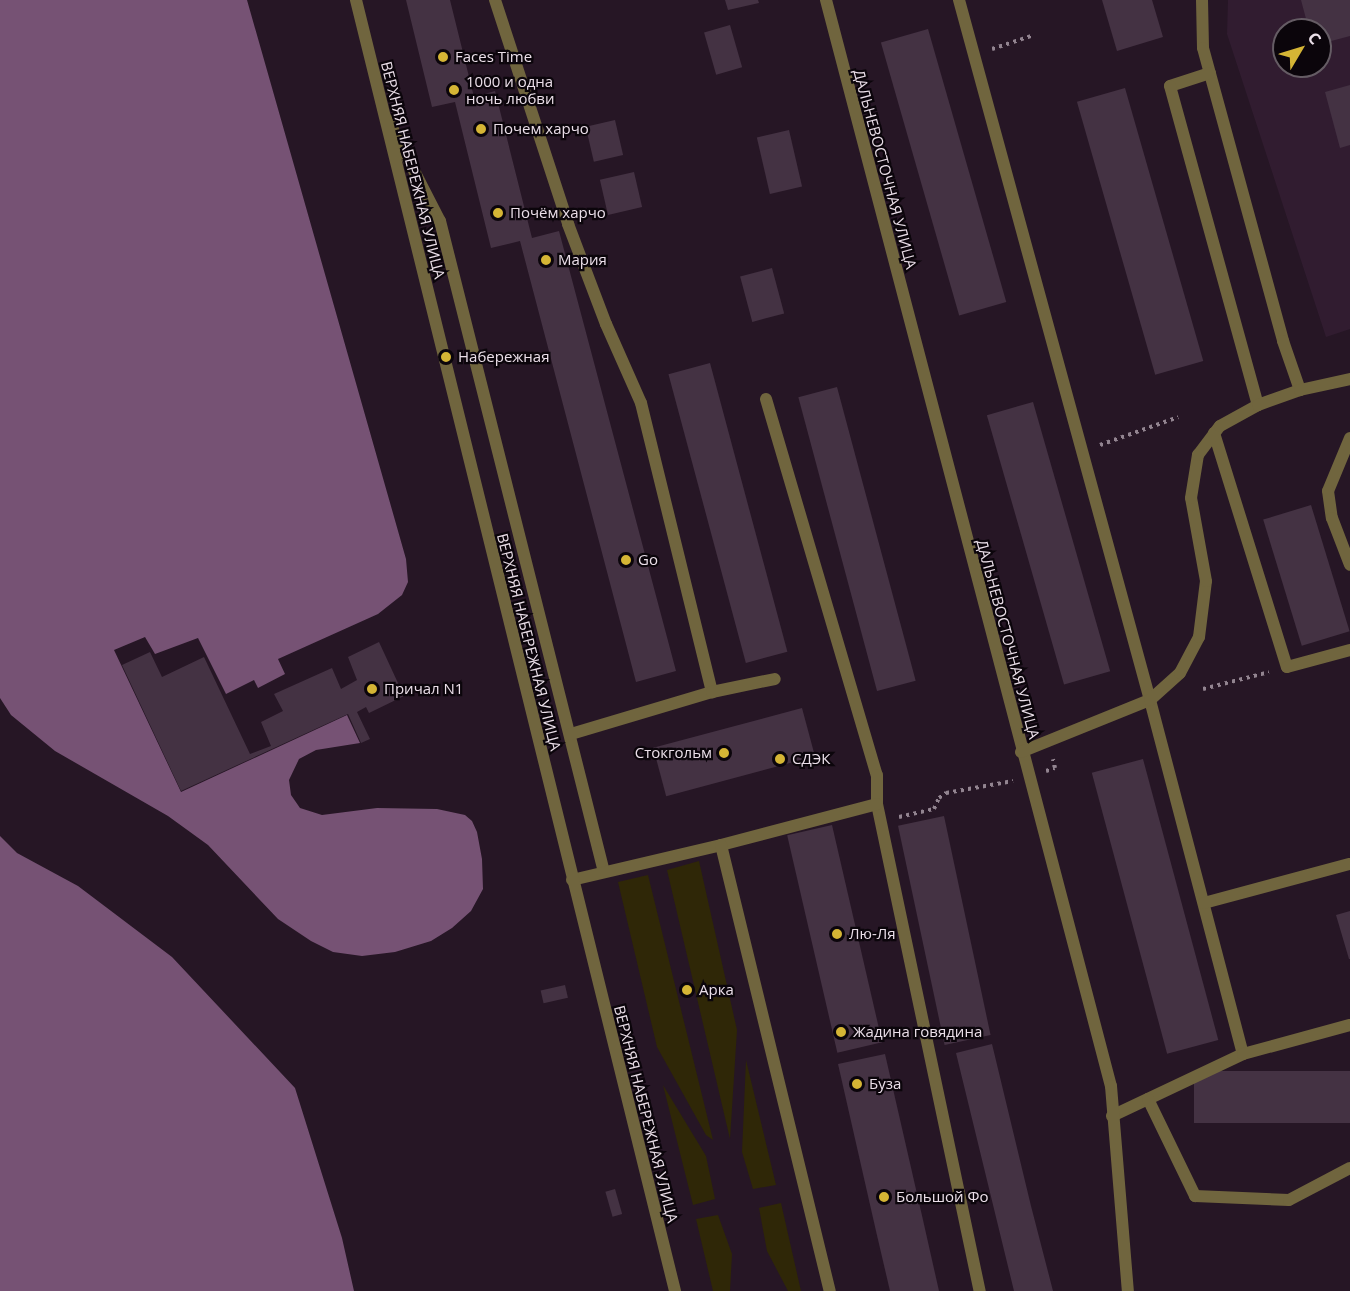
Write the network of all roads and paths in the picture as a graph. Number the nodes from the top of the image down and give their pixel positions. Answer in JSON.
{"nodes":[{"id":1,"x":356,"y":0,"type":"edge"},
{"id":2,"x":495,"y":0,"type":"edge"},
{"id":3,"x":826,"y":0,"type":"edge"},
{"id":4,"x":959,"y":0,"type":"edge"},
{"id":5,"x":1202,"y":0,"type":"edge"},
{"id":6,"x":1034,"y":34,"type":"dead end"},
{"id":7,"x":974,"y":55,"type":"junction"},
{"id":8,"x":1210,"y":73,"type":"junction"},
{"id":9,"x":384,"y":111,"type":"junction"},
{"id":10,"x":1350,"y":379,"type":"edge"},
{"id":11,"x":1300,"y":390,"type":"junction"},
{"id":12,"x":766,"y":399,"type":"dead end"},
{"id":13,"x":1258,"y":405,"type":"junction"},
{"id":14,"x":1178,"y":417,"type":"dead end"},
{"id":15,"x":1214,"y":433,"type":"junction"},
{"id":16,"x":1350,"y":438,"type":"edge"},
{"id":17,"x":1083,"y":451,"type":"junction"},
{"id":18,"x":1350,"y":565,"type":"edge"},
{"id":19,"x":1350,"y":650,"type":"edge"},
{"id":20,"x":1287,"y":667,"type":"junction"},
{"id":21,"x":775,"y":679,"type":"dead end"},
{"id":22,"x":1203,"y":688,"type":"dead end"},
{"id":23,"x":712,"y":692,"type":"junction"},
{"id":24,"x":1150,"y":699,"type":"junction"},
{"id":25,"x":571,"y":734,"type":"junction"},
{"id":26,"x":1021,"y":752,"type":"junction"},
{"id":27,"x":1015,"y":780,"type":"dead end"},
{"id":28,"x":877,"y":804,"type":"junction"},
{"id":29,"x":897,"y":818,"type":"dead end"},
{"id":30,"x":721,"y":845,"type":"junction"},
{"id":31,"x":1350,"y":864,"type":"edge"},
{"id":32,"x":604,"y":872,"type":"junction"},
{"id":33,"x":572,"y":880,"type":"junction"},
{"id":34,"x":1204,"y":903,"type":"junction"},
{"id":35,"x":1350,"y":1025,"type":"edge"},
{"id":36,"x":1243,"y":1054,"type":"junction"},
{"id":37,"x":1148,"y":1099,"type":"junction"},
{"id":38,"x":1112,"y":1116,"type":"junction"},
{"id":39,"x":1350,"y":1168,"type":"edge"},
{"id":40,"x":675,"y":1291,"type":"edge"},
{"id":41,"x":830,"y":1291,"type":"edge"},
{"id":42,"x":980,"y":1291,"type":"edge"},
{"id":43,"x":1128,"y":1291,"type":"edge"}],
"edges":[{"from":1,"to":9,"type":"street","name":"ВЕРХНЯЯ НАБЕРЕЖНАЯ УЛИЦА"},
{"from":2,"to":23,"type":"street"},
{"from":3,"to":26,"type":"street","name":"ДАЛЬНЕВОСТОЧНАЯ УЛИЦА"},
{"from":4,"to":7,"type":"street"},
{"from":5,"to":8,"type":"street"},
{"from":6,"to":7,"type":"path"},
{"from":7,"to":17,"type":"street"},
{"from":8,"to":11,"type":"street"},
{"from":8,"to":13,"type":"street"},
{"from":9,"to":25,"type":"street"},
{"from":9,"to":33,"type":"street","name":"ВЕРХНЯЯ НАБЕРЕЖНАЯ УЛИЦА"},
{"from":10,"to":11,"type":"street"},
{"from":11,"to":13,"type":"street"},
{"from":12,"to":28,"type":"street"},
{"from":13,"to":15,"type":"street"},
{"from":14,"to":17,"type":"path"},
{"from":15,"to":20,"type":"street"},
{"from":15,"to":24,"type":"street"},
{"from":16,"to":18,"type":"street"},
{"from":17,"to":24,"type":"street"},
{"from":19,"to":20,"type":"street"},
{"from":20,"to":22,"type":"path"},
{"from":21,"to":23,"type":"street"},
{"from":23,"to":25,"type":"street"},
{"from":24,"to":26,"type":"street"},
{"from":24,"to":34,"type":"street"},
{"from":25,"to":32,"type":"street"},
{"from":26,"to":38,"type":"street","name":"ДАЛЬНЕВОСТОЧНАЯ УЛИЦА"},
{"from":27,"to":29,"type":"path"},
{"from":28,"to":30,"type":"street"},
{"from":28,"to":42,"type":"street"},
{"from":30,"to":32,"type":"street"},
{"from":30,"to":41,"type":"street"},
{"from":31,"to":34,"type":"street"},
{"from":32,"to":33,"type":"street"},
{"from":33,"to":40,"type":"street","name":"ВЕРХНЯЯ НАБЕРЕЖНАЯ УЛИЦА"},
{"from":34,"to":36,"type":"street"},
{"from":35,"to":36,"type":"street"},
{"from":36,"to":37,"type":"street"},
{"from":37,"to":38,"type":"street"},
{"from":37,"to":39,"type":"street"},
{"from":38,"to":43,"type":"street","name":"ДАЛЬНЕВОСТОЧНАЯ УЛИЦА"}]}
